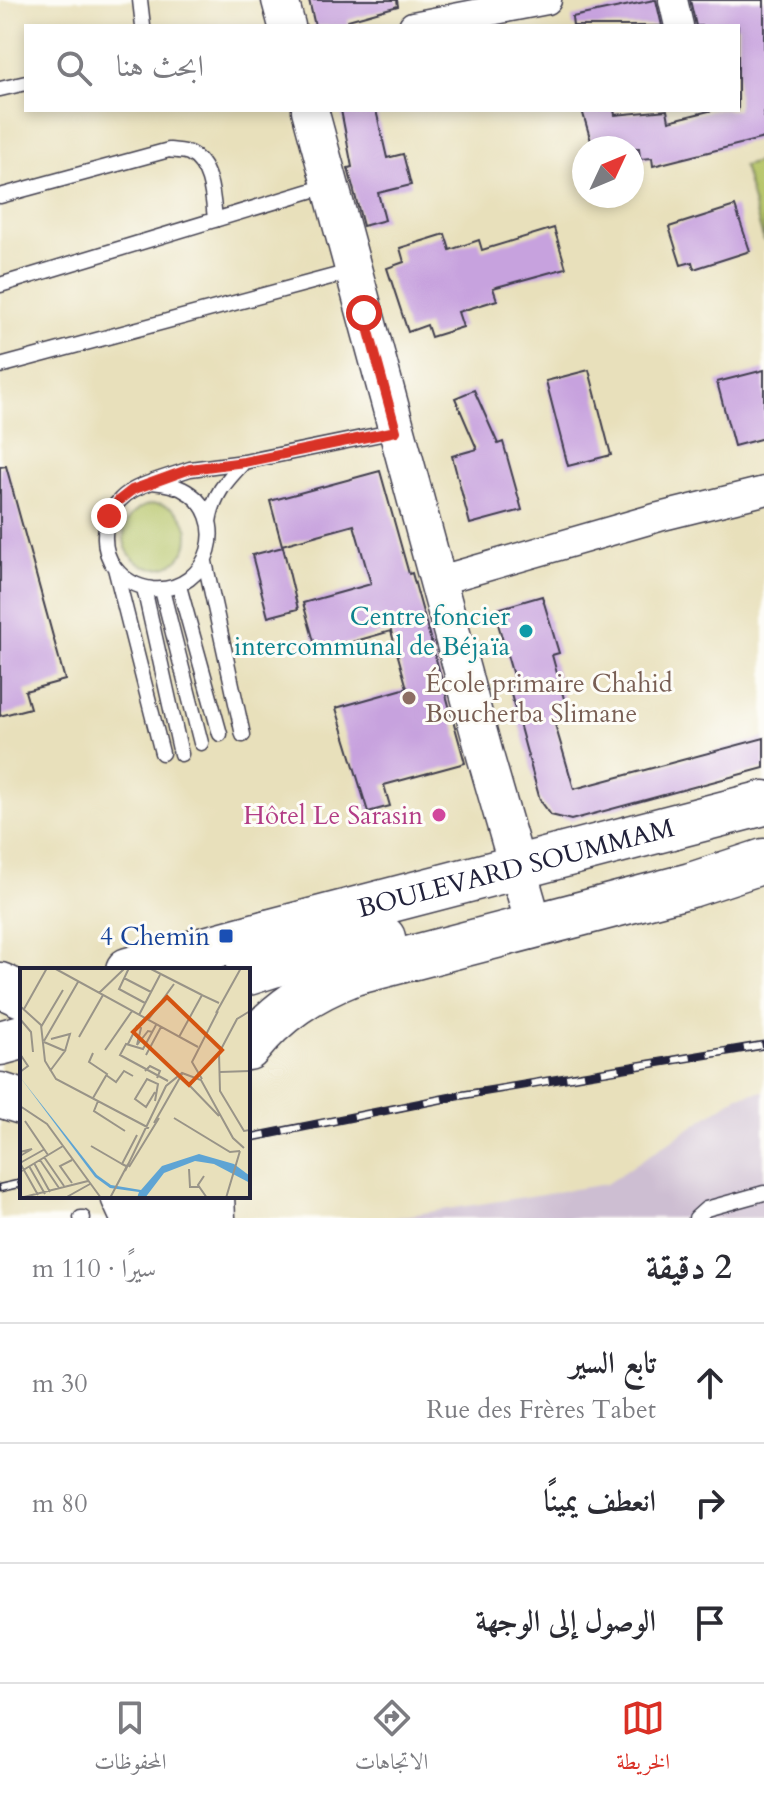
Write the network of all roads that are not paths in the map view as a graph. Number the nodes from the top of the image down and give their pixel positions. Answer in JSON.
{"nodes":[{"id":1,"x":140,"y":0,"type":"edge"},
{"id":2,"x":280,"y":0,"type":"edge"},
{"id":3,"x":547,"y":0,"type":"edge"},
{"id":4,"x":673,"y":0,"type":"edge"},
{"id":5,"x":143,"y":24,"type":"edge"},
{"id":6,"x":286,"y":24,"type":"edge"},
{"id":7,"x":423,"y":24,"type":"edge"},
{"id":8,"x":679,"y":24,"type":"edge"},
{"id":9,"x":24,"y":83,"type":"edge"},
{"id":10,"x":0,"y":89,"type":"edge"},
{"id":11,"x":311,"y":112,"type":"edge"},
{"id":12,"x":330,"y":185,"type":"junction"},
{"id":13,"x":0,"y":196,"type":"edge"},
{"id":14,"x":215,"y":220,"type":"junction"},
{"id":15,"x":353,"y":271,"type":"junction"},
{"id":16,"x":0,"y":285,"type":"edge"},
{"id":17,"x":0,"y":366,"type":"edge"},
{"id":18,"x":396,"y":431,"type":"junction"},
{"id":19,"x":244,"y":462,"type":"junction"},
{"id":20,"x":152,"y":482,"type":"junction"},
{"id":21,"x":764,"y":491,"type":"edge"},
{"id":22,"x":208,"y":525,"type":"junction"},
{"id":23,"x":205,"y":562,"type":"junction"},
{"id":24,"x":115,"y":568,"type":"junction"},
{"id":25,"x":437,"y":581,"type":"junction"},
{"id":26,"x":179,"y":586,"type":"junction"},
{"id":27,"x":144,"y":588,"type":"junction"},
{"id":28,"x":162,"y":590,"type":"junction"},
{"id":29,"x":220,"y":734,"type":"dead end"},
{"id":30,"x":243,"y":735,"type":"dead end"},
{"id":31,"x":201,"y":743,"type":"dead end"},
{"id":32,"x":162,"y":753,"type":"dead end"},
{"id":33,"x":181,"y":754,"type":"dead end"},
{"id":34,"x":764,"y":803,"type":"edge"},
{"id":35,"x":764,"y":835,"type":"edge"},
{"id":36,"x":764,"y":861,"type":"edge"},
{"id":37,"x":523,"y":885,"type":"junction"},
{"id":38,"x":264,"y":956,"type":"edge"},
{"id":39,"x":147,"y":968,"type":"edge"},
{"id":40,"x":0,"y":969,"type":"edge"},
{"id":41,"x":20,"y":977,"type":"edge"},
{"id":42,"x":0,"y":985,"type":"edge"},
{"id":43,"x":20,"y":996,"type":"edge"},
{"id":44,"x":20,"y":998,"type":"edge"},
{"id":45,"x":0,"y":1005,"type":"edge"},
{"id":46,"x":20,"y":1038,"type":"edge"},
{"id":47,"x":0,"y":1043,"type":"edge"},
{"id":48,"x":250,"y":1046,"type":"edge"},
{"id":49,"x":0,"y":1095,"type":"edge"},
{"id":50,"x":20,"y":1101,"type":"edge"},
{"id":51,"x":764,"y":1193,"type":"edge"},
{"id":52,"x":124,"y":1198,"type":"edge"},
{"id":53,"x":169,"y":1198,"type":"edge"},
{"id":54,"x":184,"y":1198,"type":"edge"},
{"id":55,"x":212,"y":1198,"type":"edge"},
{"id":56,"x":133,"y":1218,"type":"edge"},
{"id":57,"x":173,"y":1218,"type":"edge"},
{"id":58,"x":187,"y":1218,"type":"edge"},
{"id":59,"x":213,"y":1218,"type":"edge"},
{"id":60,"x":696,"y":1218,"type":"edge"}],
"edges":[{"from":1,"to":5,"type":"lane"},
{"from":2,"to":6,"type":"street"},
{"from":3,"to":7,"type":"street"},
{"from":4,"to":8,"type":"street"},
{"from":9,"to":10,"type":"lane"},
{"from":11,"to":12,"type":"street"},
{"from":12,"to":14,"type":"lane"},
{"from":12,"to":15,"type":"street"},
{"from":13,"to":14,"type":"lane"},
{"from":14,"to":16,"type":"lane"},
{"from":15,"to":17,"type":"lane"},
{"from":15,"to":18,"type":"street"},
{"from":18,"to":19,"type":"lane"},
{"from":18,"to":25,"type":"street"},
{"from":19,"to":20,"type":"lane"},
{"from":19,"to":22,"type":"lane"},
{"from":20,"to":22,"type":"lane"},
{"from":20,"to":24,"type":"lane"},
{"from":21,"to":25,"type":"street"},
{"from":22,"to":23,"type":"lane"},
{"from":23,"to":26,"type":"lane"},
{"from":23,"to":30,"type":"lane"},
{"from":24,"to":27,"type":"lane"},
{"from":24,"to":32,"type":"lane"},
{"from":25,"to":37,"type":"street"},
{"from":26,"to":28,"type":"lane"},
{"from":26,"to":29,"type":"lane"},
{"from":27,"to":28,"type":"lane"},
{"from":27,"to":33,"type":"lane"},
{"from":28,"to":31,"type":"lane"},
{"from":34,"to":37,"type":"main road","name":"BOULEVARD SOUMMAM"},
{"from":35,"to":37,"type":"main road","name":"BOULEVARD SOUMMAM"},
{"from":36,"to":48,"type":"main road"},
{"from":37,"to":38,"type":"main road","name":"BOULEVARD SOUMMAM"},
{"from":38,"to":39,"type":"main road","name":"BOULEVARD SOUMMAM"},
{"from":40,"to":41,"type":"main road"},
{"from":42,"to":43,"type":"main road"},
{"from":44,"to":45,"type":"main road"},
{"from":46,"to":47,"type":"main road"},
{"from":49,"to":50,"type":"main road"},
{"from":51,"to":60,"type":"lane"},
{"from":52,"to":56,"type":"main road"},
{"from":53,"to":57,"type":"main road"},
{"from":54,"to":58,"type":"main road"},
{"from":55,"to":59,"type":"main road"}]}
